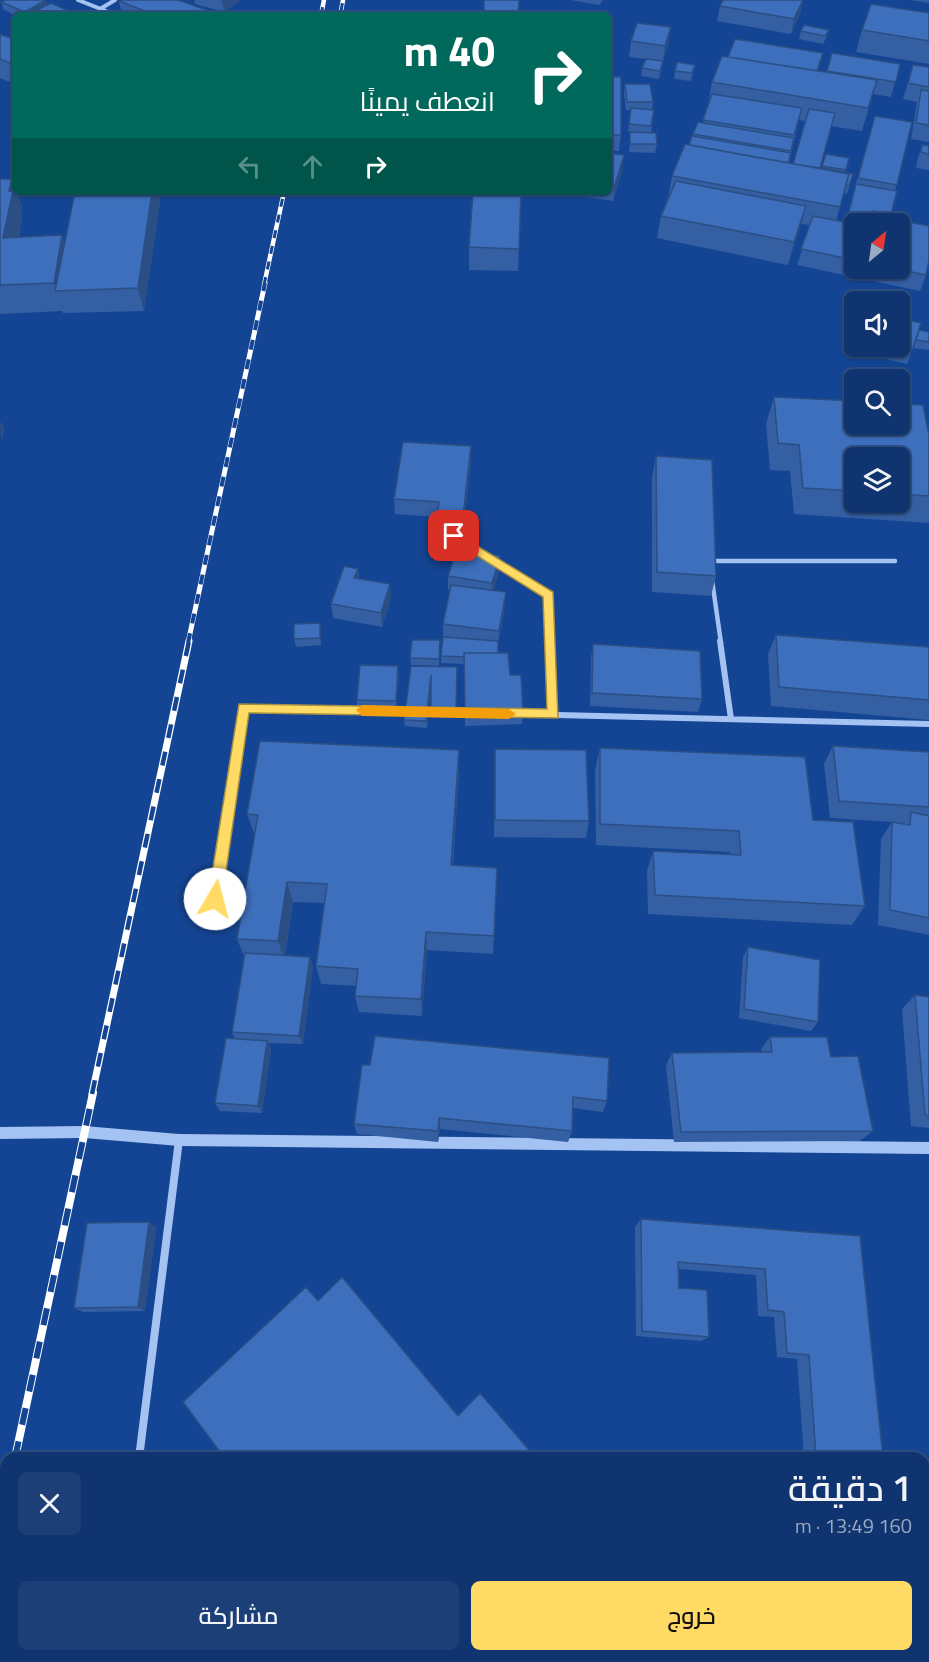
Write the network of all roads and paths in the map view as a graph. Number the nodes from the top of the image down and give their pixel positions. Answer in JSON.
{"nodes":[{"id":1,"x":78,"y":0,"type":"edge"},
{"id":2,"x":116,"y":0,"type":"edge"},
{"id":3,"x":100,"y":9,"type":"junction"},
{"id":4,"x":108,"y":12,"type":"edge"},
{"id":5,"x":454,"y":536,"type":"edge"},
{"id":6,"x":895,"y":561,"type":"dead end"},
{"id":7,"x":422,"y":712,"type":"edge"},
{"id":8,"x":446,"y":712,"type":"edge"},
{"id":9,"x":482,"y":713,"type":"edge"},
{"id":10,"x":506,"y":714,"type":"edge"},
{"id":11,"x":554,"y":715,"type":"junction"},
{"id":12,"x":731,"y":719,"type":"junction"},
{"id":13,"x":929,"y":724,"type":"edge"},
{"id":14,"x":215,"y":899,"type":"dead end"},
{"id":15,"x":0,"y":1133,"type":"edge"},
{"id":16,"x":178,"y":1140,"type":"junction"},
{"id":17,"x":929,"y":1148,"type":"edge"},
{"id":18,"x":140,"y":1452,"type":"edge"}],
"edges":[{"from":1,"to":3,"type":"street"},
{"from":2,"to":3,"type":"street"},
{"from":3,"to":4,"type":"street"},
{"from":5,"to":11,"type":"street"},
{"from":6,"to":12,"type":"street"},
{"from":7,"to":14,"type":"street"},
{"from":8,"to":9,"type":"street"},
{"from":10,"to":11,"type":"street"},
{"from":11,"to":12,"type":"street"},
{"from":12,"to":13,"type":"street"},
{"from":15,"to":16,"type":"street"},
{"from":16,"to":17,"type":"street"},
{"from":16,"to":18,"type":"street"}]}
